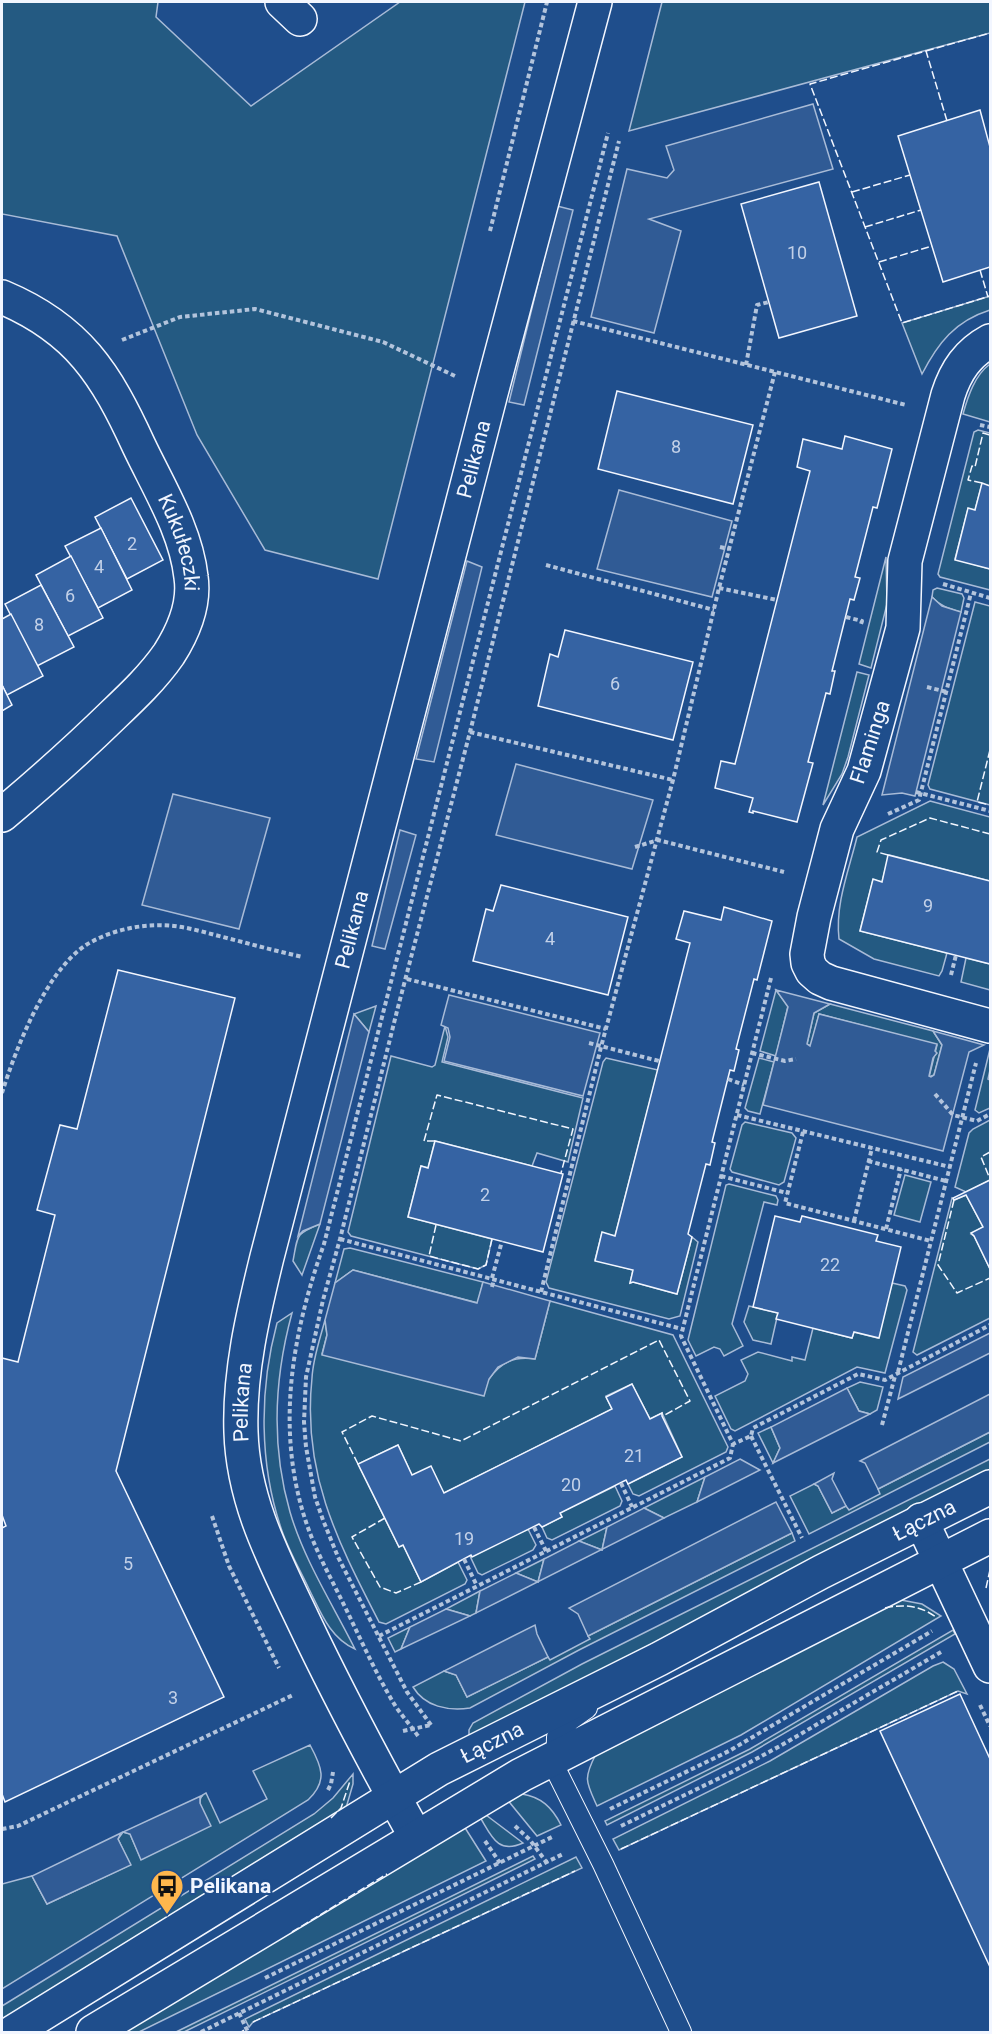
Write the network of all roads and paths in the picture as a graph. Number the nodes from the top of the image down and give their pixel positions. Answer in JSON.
{"nodes":[{"id":1,"x":595,"y":2,"type":"edge"},
{"id":2,"x":608,"y":133,"type":"dead end"},
{"id":3,"x":619,"y":141,"type":"dead end"},
{"id":4,"x":2,"y":297,"type":"edge"},
{"id":5,"x":769,"y":302,"type":"dead end"},
{"id":6,"x":573,"y":321,"type":"junction"},
{"id":7,"x":990,"y":341,"type":"edge"},
{"id":8,"x":87,"y":354,"type":"junction"},
{"id":9,"x":746,"y":365,"type":"junction"},
{"id":10,"x":775,"y":372,"type":"junction"},
{"id":11,"x":491,"y":393,"type":"junction"},
{"id":12,"x":915,"y":408,"type":"dead end"},
{"id":13,"x":720,"y":547,"type":"dead end"},
{"id":14,"x":729,"y":549,"type":"junction"},
{"id":15,"x":546,"y":565,"type":"dead end"},
{"id":16,"x":719,"y":588,"type":"junction"},
{"id":17,"x":971,"y":593,"type":"dead end"},
{"id":18,"x":777,"y":600,"type":"dead end"},
{"id":19,"x":714,"y":610,"type":"junction"},
{"id":20,"x":941,"y":690,"type":"dead end"},
{"id":21,"x":947,"y":692,"type":"junction"},
{"id":22,"x":470,"y":732,"type":"junction"},
{"id":23,"x":673,"y":780,"type":"junction"},
{"id":24,"x":918,"y":793,"type":"junction"},
{"id":25,"x":990,"y":811,"type":"edge"},
{"id":26,"x":2,"y":815,"type":"edge"},
{"id":27,"x":880,"y":818,"type":"dead end"},
{"id":28,"x":657,"y":840,"type":"junction"},
{"id":29,"x":635,"y":847,"type":"dead end"},
{"id":30,"x":785,"y":872,"type":"dead end"},
{"id":31,"x":303,"y":957,"type":"dead end"},
{"id":32,"x":772,"y":975,"type":"dead end"},
{"id":33,"x":407,"y":979,"type":"junction"},
{"id":34,"x":990,"y":1026,"type":"edge"},
{"id":35,"x":606,"y":1029,"type":"junction"},
{"id":36,"x":589,"y":1043,"type":"dead end"},
{"id":37,"x":601,"y":1047,"type":"junction"},
{"id":38,"x":752,"y":1053,"type":"junction"},
{"id":39,"x":978,"y":1056,"type":"dead end"},
{"id":40,"x":796,"y":1059,"type":"dead end"},
{"id":41,"x":659,"y":1061,"type":"dead end"},
{"id":42,"x":728,"y":1079,"type":"dead end"},
{"id":43,"x":744,"y":1084,"type":"junction"},
{"id":44,"x":2,"y":1093,"type":"edge"},
{"id":45,"x":935,"y":1094,"type":"dead end"},
{"id":46,"x":990,"y":1114,"type":"edge"},
{"id":47,"x":737,"y":1115,"type":"junction"},
{"id":48,"x":962,"y":1117,"type":"junction"},
{"id":49,"x":803,"y":1132,"type":"junction"},
{"id":50,"x":872,"y":1148,"type":"junction"},
{"id":51,"x":868,"y":1161,"type":"junction"},
{"id":52,"x":950,"y":1167,"type":"junction"},
{"id":53,"x":901,"y":1169,"type":"junction"},
{"id":54,"x":721,"y":1176,"type":"junction"},
{"id":55,"x":946,"y":1181,"type":"junction"},
{"id":56,"x":788,"y":1193,"type":"junction"},
{"id":57,"x":854,"y":1221,"type":"junction"},
{"id":58,"x":886,"y":1229,"type":"junction"},
{"id":59,"x":340,"y":1239,"type":"junction"},
{"id":60,"x":502,"y":1241,"type":"dead end"},
{"id":61,"x":931,"y":1241,"type":"junction"},
{"id":62,"x":493,"y":1279,"type":"junction"},
{"id":63,"x":492,"y":1287,"type":"dead end"},
{"id":64,"x":541,"y":1292,"type":"junction"},
{"id":65,"x":990,"y":1325,"type":"edge"},
{"id":66,"x":682,"y":1329,"type":"junction"},
{"id":67,"x":896,"y":1374,"type":"junction"},
{"id":68,"x":882,"y":1425,"type":"dead end"},
{"id":69,"x":750,"y":1436,"type":"junction"},
{"id":70,"x":733,"y":1444,"type":"junction"},
{"id":71,"x":621,"y":1483,"type":"dead end"},
{"id":72,"x":990,"y":1487,"type":"edge"},
{"id":73,"x":632,"y":1507,"type":"junction"},
{"id":74,"x":921,"y":1520,"type":"junction"},
{"id":75,"x":534,"y":1527,"type":"dead end"},
{"id":76,"x":990,"y":1536,"type":"edge"},
{"id":77,"x":805,"y":1544,"type":"dead end"},
{"id":78,"x":546,"y":1551,"type":"junction"},
{"id":79,"x":464,"y":1559,"type":"dead end"},
{"id":80,"x":941,"y":1562,"type":"junction"},
{"id":81,"x":477,"y":1586,"type":"junction"},
{"id":82,"x":938,"y":1628,"type":"dead end"},
{"id":83,"x":379,"y":1635,"type":"junction"},
{"id":84,"x":943,"y":1651,"type":"dead end"},
{"id":85,"x":658,"y":1659,"type":"junction"},
{"id":86,"x":990,"y":1666,"type":"edge"},
{"id":87,"x":293,"y":1695,"type":"dead end"},
{"id":88,"x":431,"y":1725,"type":"dead end"},
{"id":89,"x":422,"y":1727,"type":"dead end"},
{"id":90,"x":412,"y":1729,"type":"junction"},
{"id":91,"x":401,"y":1731,"type":"dead end"},
{"id":92,"x":555,"y":1757,"type":"junction"},
{"id":93,"x":394,"y":1796,"type":"junction"},
{"id":94,"x":601,"y":1814,"type":"dead end"},
{"id":95,"x":620,"y":1827,"type":"dead end"},
{"id":96,"x":2,"y":1829,"type":"edge"},
{"id":97,"x":554,"y":1836,"type":"dead end"},
{"id":98,"x":416,"y":1837,"type":"junction"},
{"id":99,"x":530,"y":1840,"type":"dead end"},
{"id":100,"x":535,"y":1846,"type":"junction"},
{"id":101,"x":573,"y":1850,"type":"dead end"},
{"id":102,"x":547,"y":1863,"type":"junction"},
{"id":103,"x":264,"y":1978,"type":"dead end"},
{"id":104,"x":239,"y":2013,"type":"junction"},
{"id":105,"x":13,"y":2032,"type":"edge"},
{"id":106,"x":93,"y":2032,"type":"edge"},
{"id":107,"x":201,"y":2032,"type":"edge"},
{"id":108,"x":248,"y":2032,"type":"edge"},
{"id":109,"x":681,"y":2032,"type":"edge"}],
"edges":[{"from":1,"to":11,"type":"street","name":"Pelikana"},
{"from":2,"to":90,"type":"path"},
{"from":3,"to":6,"type":"path"},
{"from":4,"to":8,"type":"street","name":"Kukułeczki"},
{"from":5,"to":9,"type":"path"},
{"from":6,"to":9,"type":"path"},
{"from":6,"to":22,"type":"path"},
{"from":7,"to":34,"type":"street","name":"Flaminga"},
{"from":8,"to":11,"type":"path"},
{"from":8,"to":26,"type":"street","name":"Kukułeczki"},
{"from":9,"to":10,"type":"path"},
{"from":10,"to":12,"type":"path"},
{"from":10,"to":14,"type":"path"},
{"from":11,"to":93,"type":"street","name":"Pelikana"},
{"from":13,"to":14,"type":"path"},
{"from":14,"to":16,"type":"path"},
{"from":15,"to":19,"type":"path"},
{"from":16,"to":18,"type":"path"},
{"from":16,"to":19,"type":"path"},
{"from":17,"to":21,"type":"path"},
{"from":19,"to":23,"type":"path"},
{"from":20,"to":21,"type":"path"},
{"from":21,"to":24,"type":"path"},
{"from":22,"to":23,"type":"path"},
{"from":22,"to":33,"type":"path"},
{"from":23,"to":28,"type":"path"},
{"from":24,"to":25,"type":"path"},
{"from":24,"to":27,"type":"path"},
{"from":28,"to":29,"type":"path"},
{"from":28,"to":30,"type":"path"},
{"from":28,"to":35,"type":"path"},
{"from":31,"to":44,"type":"path"},
{"from":32,"to":38,"type":"path"},
{"from":33,"to":35,"type":"path"},
{"from":33,"to":59,"type":"path"},
{"from":35,"to":37,"type":"path"},
{"from":36,"to":37,"type":"path"},
{"from":37,"to":41,"type":"path"},
{"from":37,"to":64,"type":"path"},
{"from":38,"to":40,"type":"path"},
{"from":38,"to":43,"type":"path"},
{"from":39,"to":48,"type":"path"},
{"from":42,"to":43,"type":"path"},
{"from":43,"to":47,"type":"path"},
{"from":45,"to":48,"type":"path"},
{"from":46,"to":48,"type":"path"},
{"from":47,"to":49,"type":"path"},
{"from":47,"to":54,"type":"path"},
{"from":48,"to":52,"type":"path"},
{"from":49,"to":50,"type":"path"},
{"from":49,"to":56,"type":"path"},
{"from":50,"to":51,"type":"path"},
{"from":50,"to":52,"type":"path"},
{"from":51,"to":53,"type":"path"},
{"from":51,"to":57,"type":"path"},
{"from":52,"to":55,"type":"path"},
{"from":53,"to":55,"type":"path"},
{"from":53,"to":58,"type":"path"},
{"from":54,"to":56,"type":"path"},
{"from":54,"to":66,"type":"path"},
{"from":55,"to":61,"type":"path"},
{"from":56,"to":57,"type":"path"},
{"from":57,"to":58,"type":"path"},
{"from":58,"to":61,"type":"path"},
{"from":59,"to":62,"type":"path"},
{"from":59,"to":83,"type":"path"},
{"from":60,"to":62,"type":"path"},
{"from":61,"to":67,"type":"path"},
{"from":62,"to":63,"type":"path"},
{"from":62,"to":64,"type":"path"},
{"from":64,"to":66,"type":"path"},
{"from":65,"to":67,"type":"path"},
{"from":66,"to":70,"type":"path"},
{"from":67,"to":68,"type":"path"},
{"from":67,"to":69,"type":"path"},
{"from":69,"to":70,"type":"path"},
{"from":69,"to":77,"type":"path"},
{"from":70,"to":73,"type":"path"},
{"from":71,"to":73,"type":"path"},
{"from":72,"to":74,"type":"street","name":"Łączna"},
{"from":73,"to":78,"type":"path"},
{"from":74,"to":80,"type":"street"},
{"from":74,"to":85,"type":"street","name":"Łączna"},
{"from":75,"to":78,"type":"path"},
{"from":76,"to":80,"type":"street","name":"Łączna"},
{"from":78,"to":81,"type":"path"},
{"from":79,"to":81,"type":"path"},
{"from":80,"to":86,"type":"street"},
{"from":80,"to":92,"type":"street","name":"Łączna"},
{"from":81,"to":83,"type":"path"},
{"from":82,"to":94,"type":"path"},
{"from":83,"to":88,"type":"path"},
{"from":84,"to":95,"type":"path"},
{"from":85,"to":92,"type":"lane"},
{"from":85,"to":93,"type":"street","name":"Łączna"},
{"from":87,"to":96,"type":"path"},
{"from":89,"to":90,"type":"path"},
{"from":90,"to":91,"type":"path"},
{"from":92,"to":98,"type":"street","name":"Łączna"},
{"from":92,"to":109,"type":"lane"},
{"from":93,"to":98,"type":"street","name":"Pelikana"},
{"from":93,"to":105,"type":"street","name":"Łączna"},
{"from":97,"to":100,"type":"path"},
{"from":98,"to":106,"type":"street","name":"Łączna"},
{"from":99,"to":100,"type":"path"},
{"from":100,"to":102,"type":"path"},
{"from":100,"to":103,"type":"path"},
{"from":101,"to":102,"type":"path"},
{"from":102,"to":104,"type":"path"},
{"from":104,"to":107,"type":"path"},
{"from":104,"to":108,"type":"path"}]}
